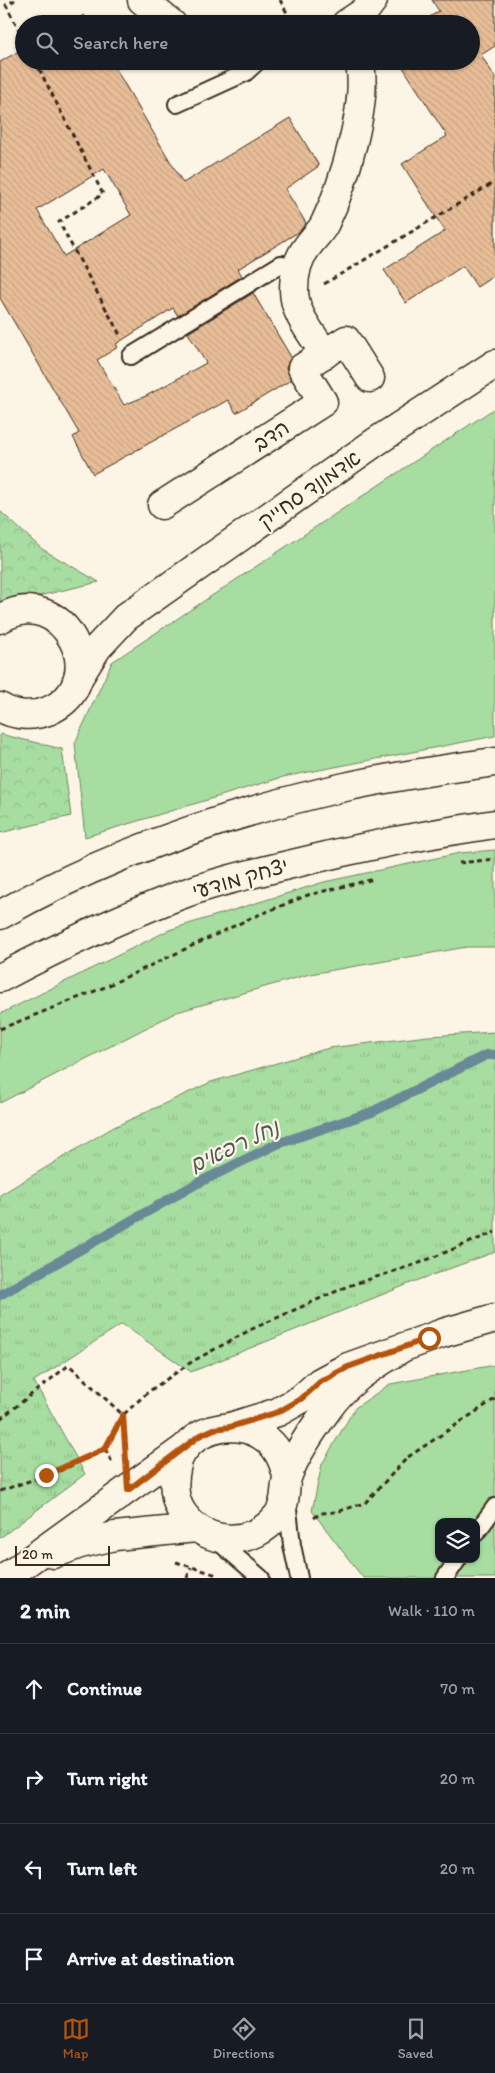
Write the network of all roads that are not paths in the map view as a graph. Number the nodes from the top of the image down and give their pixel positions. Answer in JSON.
{"nodes":[{"id":1,"x":142,"y":0,"type":"edge"},
{"id":2,"x":373,"y":0,"type":"edge"},
{"id":3,"x":161,"y":15,"type":"edge"},
{"id":4,"x":360,"y":15,"type":"edge"},
{"id":5,"x":249,"y":70,"type":"edge"},
{"id":6,"x":362,"y":70,"type":"edge"},
{"id":7,"x":177,"y":104,"type":"dead end"},
{"id":8,"x":297,"y":266,"type":"junction"},
{"id":9,"x":325,"y":354,"type":"junction"},
{"id":10,"x":132,"y":356,"type":"road end"},
{"id":11,"x":495,"y":364,"type":"edge"},
{"id":12,"x":370,"y":378,"type":"dead end"},
{"id":13,"x":162,"y":505,"type":"dead end"},
{"id":14,"x":52,"y":617,"type":"junction"},
{"id":15,"x":126,"y":617,"type":"junction"},
{"id":16,"x":0,"y":619,"type":"edge"},
{"id":17,"x":77,"y":680,"type":"junction"},
{"id":18,"x":1,"y":708,"type":"edge"},
{"id":19,"x":495,"y":762,"type":"edge"},
{"id":20,"x":495,"y":824,"type":"edge"},
{"id":21,"x":0,"y":914,"type":"edge"},
{"id":22,"x":0,"y":978,"type":"edge"},
{"id":23,"x":495,"y":1318,"type":"edge"},
{"id":24,"x":399,"y":1350,"type":"junction"},
{"id":25,"x":230,"y":1427,"type":"junction"},
{"id":26,"x":186,"y":1447,"type":"junction"},
{"id":27,"x":287,"y":1486,"type":"junction"},
{"id":28,"x":495,"y":1508,"type":"edge"},
{"id":29,"x":480,"y":1528,"type":"edge"},
{"id":30,"x":204,"y":1532,"type":"junction"},
{"id":31,"x":455,"y":1563,"type":"edge"},
{"id":32,"x":14,"y":1572,"type":"edge"},
{"id":33,"x":261,"y":1578,"type":"edge"},
{"id":34,"x":299,"y":1578,"type":"edge"},
{"id":35,"x":444,"y":1578,"type":"edge"}],
"edges":[{"from":1,"to":3,"type":"street"},
{"from":2,"to":4,"type":"street"},
{"from":5,"to":7,"type":"lane"},
{"from":6,"to":8,"type":"street"},
{"from":8,"to":9,"type":"street"},
{"from":8,"to":10,"type":"lane"},
{"from":9,"to":12,"type":"street","name":"הדב"},
{"from":9,"to":13,"type":"street","name":"הדב"},
{"from":11,"to":15,"type":"street","name":"אדמונד סחייק"},
{"from":14,"to":15,"type":"street","name":"אדמונד סחייק"},
{"from":14,"to":16,"type":"street","name":"אדמונד סחייק"},
{"from":14,"to":17,"type":"street"},
{"from":15,"to":17,"type":"street","name":"אדמונד סחייק"},
{"from":17,"to":18,"type":"street","name":"אדמונד סחייק"},
{"from":19,"to":21,"type":"street"},
{"from":20,"to":22,"type":"street","name":"יצחק מודעי"},
{"from":23,"to":24,"type":"street"},
{"from":24,"to":25,"type":"street"},
{"from":24,"to":27,"type":"street"},
{"from":25,"to":26,"type":"street"},
{"from":25,"to":27,"type":"street"},
{"from":26,"to":30,"type":"street"},
{"from":26,"to":32,"type":"street"},
{"from":27,"to":30,"type":"street"},
{"from":27,"to":34,"type":"lane"},
{"from":28,"to":29,"type":"lane"},
{"from":30,"to":32,"type":"street"},
{"from":30,"to":33,"type":"lane"},
{"from":31,"to":35,"type":"lane"}]}
